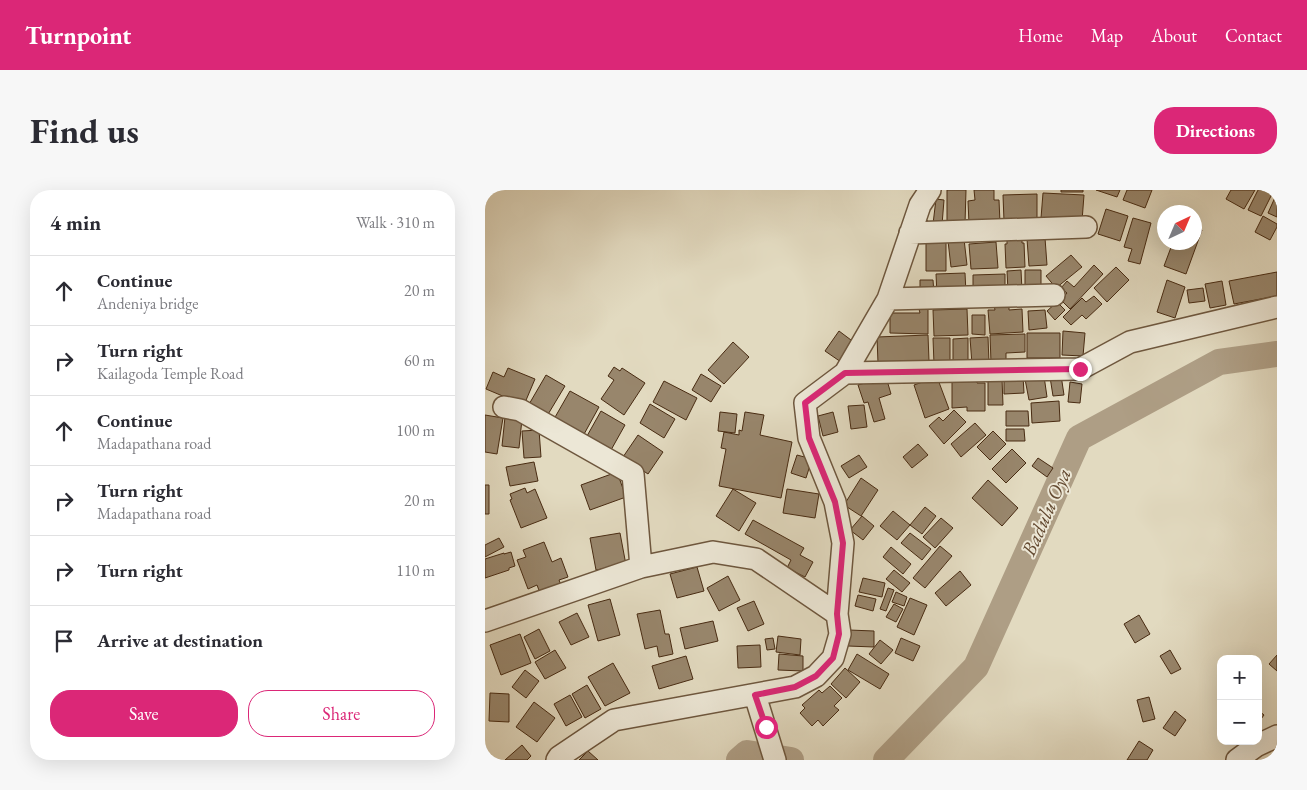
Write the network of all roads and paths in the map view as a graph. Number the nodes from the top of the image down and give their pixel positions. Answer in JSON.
{"nodes":[{"id":1,"x":930,"y":190,"type":"edge"},
{"id":2,"x":1086,"y":227,"type":"dead end"},
{"id":3,"x":910,"y":233,"type":"junction"},
{"id":4,"x":1054,"y":295,"type":"dead end"},
{"id":5,"x":888,"y":299,"type":"junction"},
{"id":6,"x":1277,"y":306,"type":"edge"},
{"id":7,"x":845,"y":373,"type":"junction"},
{"id":8,"x":504,"y":407,"type":"dead end"},
{"id":9,"x":641,"y":567,"type":"junction"},
{"id":10,"x":837,"y":614,"type":"junction"},
{"id":11,"x":485,"y":621,"type":"edge"},
{"id":12,"x":755,"y":695,"type":"junction"},
{"id":13,"x":1277,"y":736,"type":"edge"},
{"id":14,"x":557,"y":760,"type":"edge"},
{"id":15,"x":775,"y":760,"type":"edge"},
{"id":16,"x":1237,"y":760,"type":"edge"}],
"edges":[{"from":1,"to":3,"type":"street"},
{"from":2,"to":3,"type":"street"},
{"from":3,"to":5,"type":"street"},
{"from":4,"to":5,"type":"street"},
{"from":5,"to":7,"type":"street"},
{"from":6,"to":7,"type":"street"},
{"from":7,"to":10,"type":"street"},
{"from":8,"to":9,"type":"street"},
{"from":9,"to":10,"type":"street"},
{"from":9,"to":11,"type":"street"},
{"from":10,"to":12,"type":"street"},
{"from":12,"to":14,"type":"street"},
{"from":12,"to":15,"type":"street"},
{"from":13,"to":16,"type":"street"}]}
